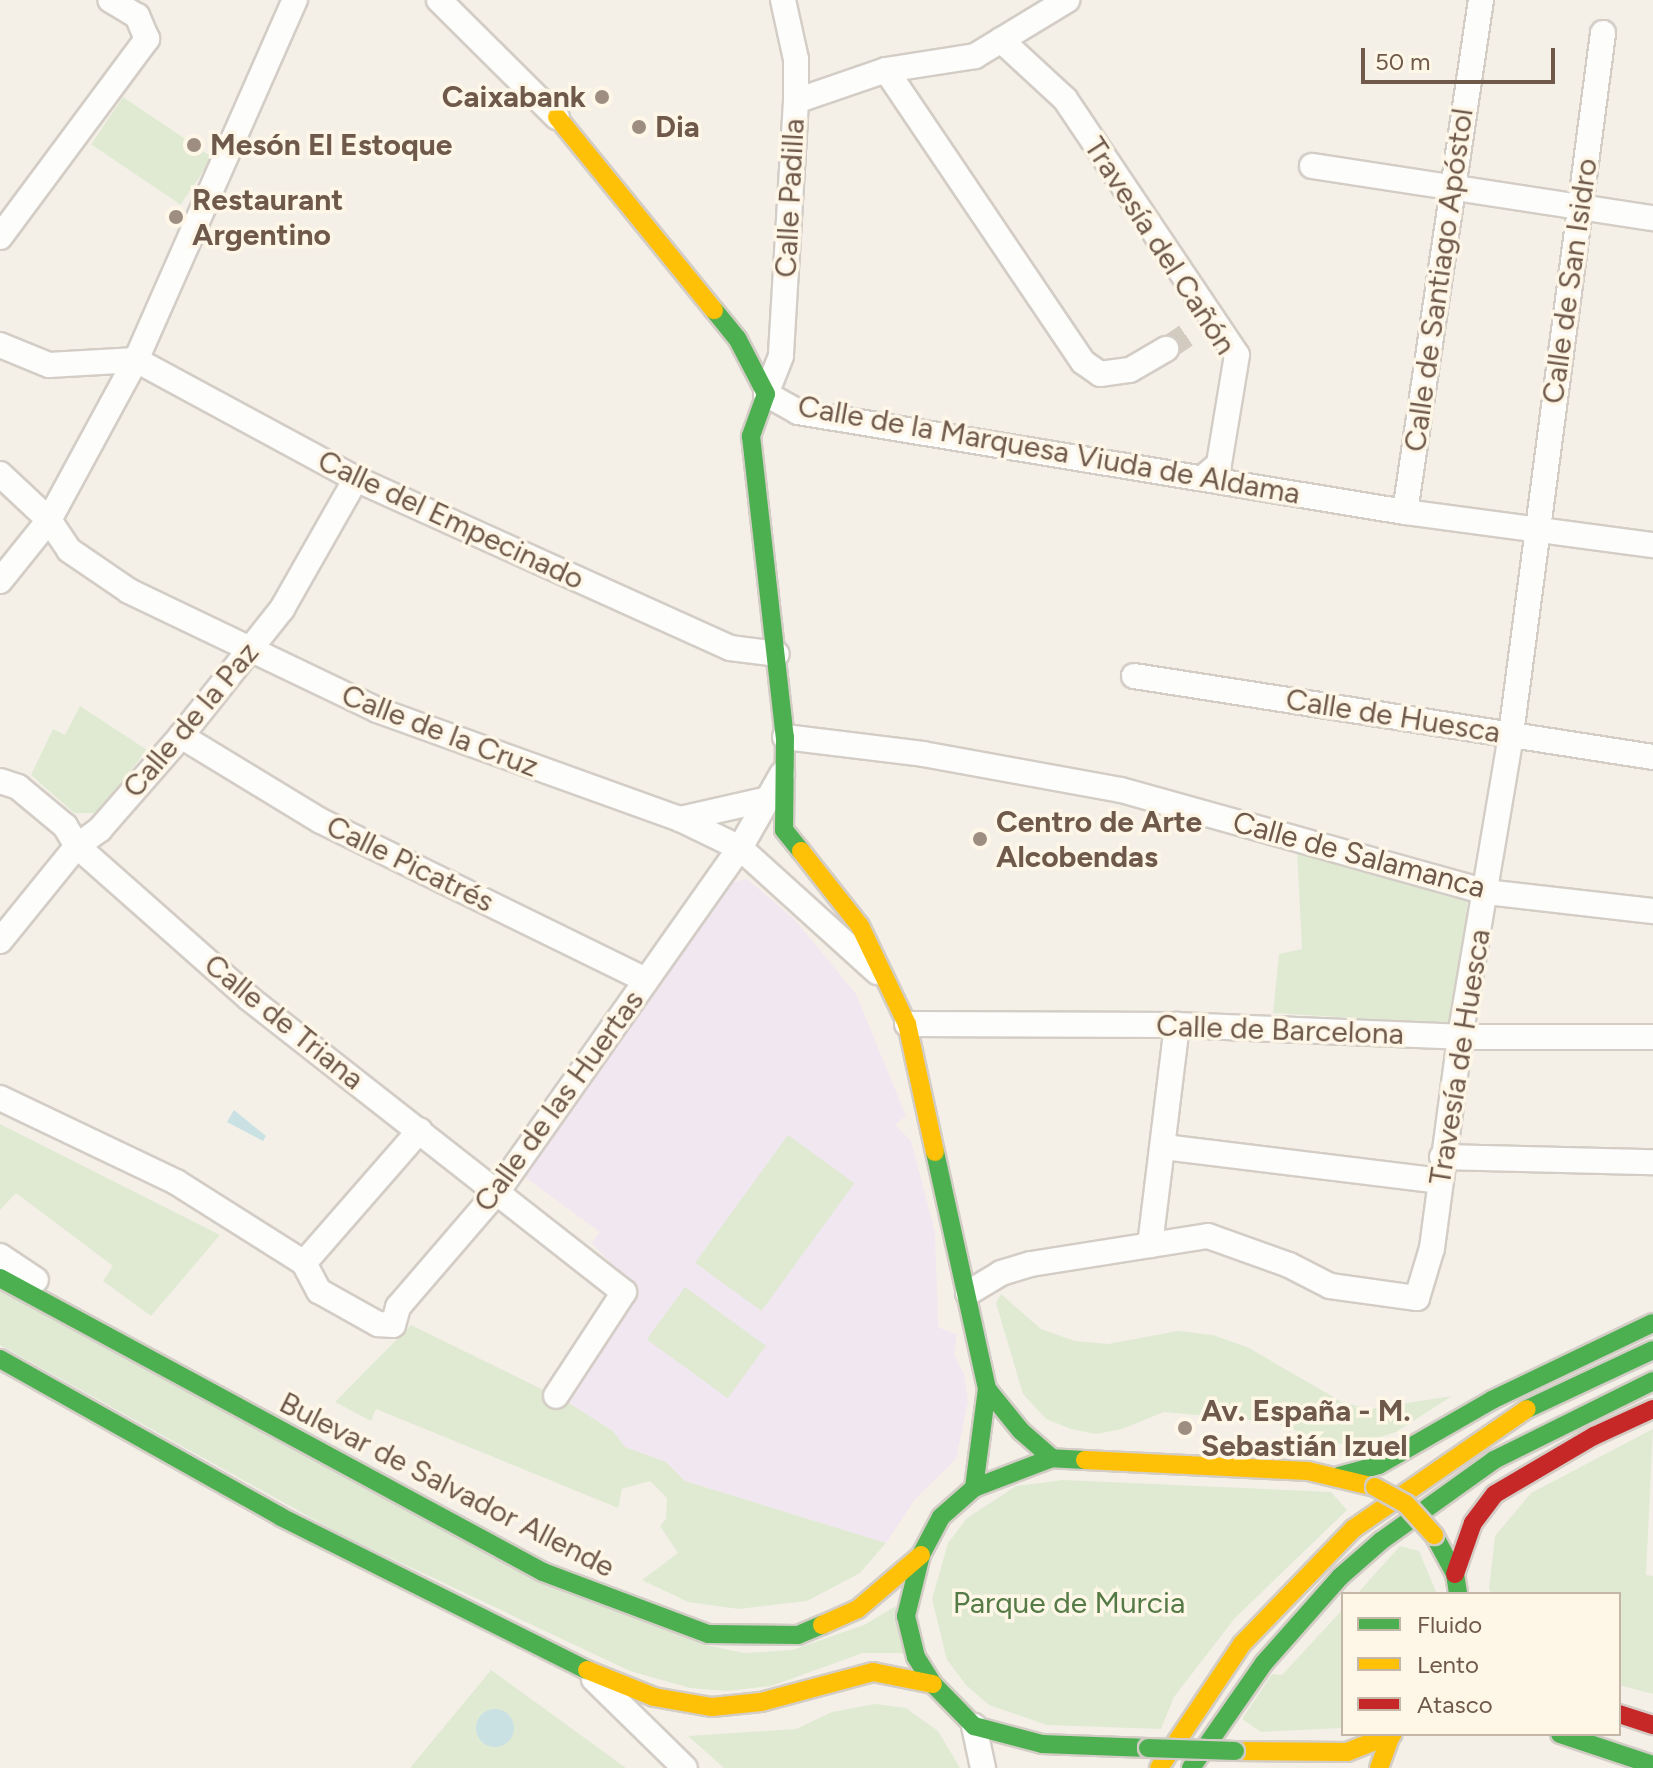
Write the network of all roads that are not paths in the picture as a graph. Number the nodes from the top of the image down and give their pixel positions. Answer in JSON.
{"nodes":[{"id":1,"x":110,"y":0,"type":"edge"},
{"id":2,"x":295,"y":0,"type":"edge"},
{"id":3,"x":439,"y":0,"type":"edge"},
{"id":4,"x":783,"y":0,"type":"edge"},
{"id":5,"x":1067,"y":0,"type":"edge"},
{"id":6,"x":1481,"y":0,"type":"edge"},
{"id":7,"x":1603,"y":33,"type":"dead end"},
{"id":8,"x":1001,"y":40,"type":"junction"},
{"id":9,"x":886,"y":70,"type":"junction"},
{"id":10,"x":796,"y":101,"type":"junction"},
{"id":11,"x":557,"y":117,"type":"joint"},
{"id":12,"x":1312,"y":166,"type":"dead end"},
{"id":13,"x":1451,"y":187,"type":"junction"},
{"id":14,"x":1579,"y":209,"type":"junction"},
{"id":15,"x":1653,"y":218,"type":"edge"},
{"id":16,"x":0,"y":237,"type":"edge"},
{"id":17,"x":0,"y":345,"type":"edge"},
{"id":18,"x":1166,"y":349,"type":"tunnel mouth"},
{"id":19,"x":136,"y":360,"type":"junction"},
{"id":20,"x":766,"y":394,"type":"junction"},
{"id":21,"x":0,"y":474,"type":"edge"},
{"id":22,"x":1204,"y":477,"type":"junction"},
{"id":23,"x":356,"y":479,"type":"junction"},
{"id":24,"x":1405,"y":512,"type":"junction"},
{"id":25,"x":49,"y":520,"type":"junction"},
{"id":26,"x":1537,"y":530,"type":"junction"},
{"id":27,"x":1653,"y":545,"type":"edge"},
{"id":28,"x":0,"y":581,"type":"edge"},
{"id":29,"x":250,"y":651,"type":"junction"},
{"id":30,"x":777,"y":654,"type":"junction"},
{"id":31,"x":1134,"y":676,"type":"dead end"},
{"id":32,"x":1511,"y":734,"type":"junction"},
{"id":33,"x":181,"y":736,"type":"junction"},
{"id":34,"x":785,"y":737,"type":"junction"},
{"id":35,"x":1653,"y":757,"type":"edge"},
{"id":36,"x":782,"y":774,"type":"junction"},
{"id":37,"x":0,"y":781,"type":"edge"},
{"id":38,"x":768,"y":799,"type":"junction"},
{"id":39,"x":680,"y":819,"type":"junction"},
{"id":40,"x":77,"y":846,"type":"junction"},
{"id":41,"x":740,"y":848,"type":"junction"},
{"id":42,"x":1486,"y":892,"type":"junction"},
{"id":43,"x":1653,"y":911,"type":"edge"},
{"id":44,"x":0,"y":941,"type":"edge"},
{"id":45,"x":885,"y":979,"type":"junction"},
{"id":46,"x":646,"y":980,"type":"junction"},
{"id":47,"x":907,"y":1024,"type":"junction"},
{"id":48,"x":1177,"y":1025,"type":"junction"},
{"id":49,"x":1460,"y":1037,"type":"junction"},
{"id":50,"x":1653,"y":1037,"type":"edge"},
{"id":51,"x":0,"y":1098,"type":"edge"},
{"id":52,"x":420,"y":1130,"type":"junction"},
{"id":53,"x":1164,"y":1147,"type":"junction"},
{"id":54,"x":1442,"y":1157,"type":"junction"},
{"id":55,"x":1653,"y":1162,"type":"edge"},
{"id":56,"x":1439,"y":1181,"type":"junction"},
{"id":57,"x":497,"y":1192,"type":"junction"},
{"id":58,"x":1150,"y":1245,"type":"junction"},
{"id":59,"x":0,"y":1256,"type":"edge"},
{"id":60,"x":304,"y":1263,"type":"junction"},
{"id":61,"x":0,"y":1278,"type":"edge"},
{"id":62,"x":968,"y":1293,"type":"junction"},
{"id":63,"x":1653,"y":1323,"type":"edge"},
{"id":64,"x":1653,"y":1350,"type":"edge"},
{"id":65,"x":0,"y":1359,"type":"edge"},
{"id":66,"x":171,"y":1372,"type":"junction"},
{"id":67,"x":1653,"y":1381,"type":"edge"},
{"id":68,"x":987,"y":1389,"type":"junction"},
{"id":69,"x":556,"y":1396,"type":"dead end"},
{"id":70,"x":1653,"y":1409,"type":"edge"},
{"id":71,"x":1052,"y":1458,"type":"junction"},
{"id":72,"x":1339,"y":1476,"type":"junction"},
{"id":73,"x":974,"y":1488,"type":"junction"},
{"id":74,"x":921,"y":1555,"type":"junction"},
{"id":75,"x":1455,"y":1574,"type":"junction"},
{"id":76,"x":1458,"y":1592,"type":"edge"},
{"id":77,"x":584,"y":1669,"type":"junction"},
{"id":78,"x":933,"y":1684,"type":"junction"},
{"id":79,"x":1621,"y":1715,"type":"edge"},
{"id":80,"x":1653,"y":1725,"type":"edge"},
{"id":81,"x":974,"y":1726,"type":"junction"},
{"id":82,"x":1392,"y":1736,"type":"edge"},
{"id":83,"x":1566,"y":1736,"type":"edge"},
{"id":84,"x":1274,"y":1754,"type":"joint"},
{"id":85,"x":1302,"y":1754,"type":"junction"},
{"id":86,"x":1242,"y":1760,"type":"edge"},
{"id":87,"x":1653,"y":1765,"type":"edge"},
{"id":88,"x":685,"y":1768,"type":"edge"},
{"id":89,"x":983,"y":1768,"type":"edge"},
{"id":90,"x":1159,"y":1768,"type":"edge"},
{"id":91,"x":1191,"y":1768,"type":"edge"},
{"id":92,"x":1322,"y":1768,"type":"edge"},
{"id":93,"x":1379,"y":1768,"type":"edge"}],
"edges":[{"from":1,"to":16,"type":"street"},
{"from":2,"to":19,"type":"street"},
{"from":3,"to":11,"type":"street","name":"Calle de la Marquesa Viuda de Aldama"},
{"from":4,"to":10,"type":"street","name":"Calle Padilla"},
{"from":5,"to":8,"type":"street"},
{"from":6,"to":13,"type":"street","name":"Calle de Santiago Apóstol"},
{"from":7,"to":14,"type":"street","name":"Calle de San Isidro"},
{"from":8,"to":9,"type":"street"},
{"from":8,"to":22,"type":"street","name":"Travesía del Cañón"},
{"from":9,"to":10,"type":"street"},
{"from":9,"to":18,"type":"street"},
{"from":10,"to":20,"type":"street","name":"Calle Padilla"},
{"from":11,"to":20,"type":"main road","name":"Calle de la Marquesa Viuda de Aldama"},
{"from":12,"to":13,"type":"street"},
{"from":13,"to":14,"type":"street"},
{"from":13,"to":24,"type":"street","name":"Calle de Santiago Apóstol"},
{"from":14,"to":15,"type":"street"},
{"from":14,"to":26,"type":"street","name":"Calle de San Isidro"},
{"from":17,"to":19,"type":"street"},
{"from":19,"to":23,"type":"street","name":"Calle del Empecinado"},
{"from":19,"to":25,"type":"street"},
{"from":20,"to":22,"type":"street","name":"Calle de la Marquesa Viuda de Aldama"},
{"from":20,"to":30,"type":"main road"},
{"from":21,"to":25,"type":"street","name":"Calle de la Cruz"},
{"from":22,"to":24,"type":"street","name":"Calle de la Marquesa Viuda de Aldama"},
{"from":23,"to":29,"type":"street","name":"Calle de la Paz"},
{"from":23,"to":30,"type":"street","name":"Calle del Empecinado"},
{"from":24,"to":26,"type":"street","name":"Calle de la Marquesa Viuda de Aldama"},
{"from":25,"to":28,"type":"street"},
{"from":25,"to":29,"type":"street","name":"Calle de la Cruz"},
{"from":26,"to":27,"type":"street","name":"Calle de la Marquesa Viuda de Aldama"},
{"from":26,"to":32,"type":"street","name":"Travesía de Huesca"},
{"from":29,"to":33,"type":"street","name":"Calle de la Paz"},
{"from":29,"to":39,"type":"street","name":"Calle de la Cruz"},
{"from":30,"to":34,"type":"main road"},
{"from":31,"to":32,"type":"street","name":"Calle de Huesca"},
{"from":32,"to":35,"type":"street","name":"Calle de Huesca"},
{"from":32,"to":42,"type":"street","name":"Travesía de Huesca"},
{"from":33,"to":40,"type":"street","name":"Calle de la Paz"},
{"from":33,"to":46,"type":"street","name":"Calle Picatrés"},
{"from":34,"to":36,"type":"main road"},
{"from":34,"to":42,"type":"street","name":"Calle de Salamanca"},
{"from":36,"to":38,"type":"street","name":"Calle de las Huertas"},
{"from":36,"to":45,"type":"main road"},
{"from":37,"to":40,"type":"street","name":"Calle de Triana"},
{"from":38,"to":39,"type":"street"},
{"from":38,"to":41,"type":"street","name":"Calle de las Huertas"},
{"from":39,"to":41,"type":"street","name":"Calle de la Cruz"},
{"from":40,"to":44,"type":"street","name":"Calle de la Paz"},
{"from":40,"to":52,"type":"street","name":"Calle de Triana"},
{"from":41,"to":45,"type":"street","name":"Calle de la Cruz"},
{"from":41,"to":46,"type":"street","name":"Calle de las Huertas"},
{"from":42,"to":43,"type":"street","name":"Calle de Salamanca"},
{"from":42,"to":49,"type":"street","name":"Travesía de Huesca"},
{"from":45,"to":47,"type":"main road"},
{"from":46,"to":57,"type":"street","name":"Calle de las Huertas"},
{"from":47,"to":48,"type":"street","name":"Calle de Barcelona"},
{"from":47,"to":62,"type":"main road"},
{"from":48,"to":49,"type":"street","name":"Calle de Barcelona"},
{"from":48,"to":53,"type":"street"},
{"from":49,"to":50,"type":"street","name":"Calle de Barcelona"},
{"from":49,"to":54,"type":"street","name":"Travesía de Huesca"},
{"from":51,"to":60,"type":"street"},
{"from":52,"to":57,"type":"street","name":"Calle de Triana"},
{"from":52,"to":60,"type":"street"},
{"from":53,"to":56,"type":"street"},
{"from":53,"to":58,"type":"street"},
{"from":54,"to":55,"type":"street"},
{"from":54,"to":56,"type":"street","name":"Travesía de Huesca"},
{"from":56,"to":58,"type":"street","name":"Travesía de Huesca"},
{"from":57,"to":60,"type":"street","name":"Calle de las Huertas"},
{"from":57,"to":69,"type":"street","name":"Calle de Triana"},
{"from":58,"to":62,"type":"street"},
{"from":59,"to":66,"type":"street"},
{"from":61,"to":66,"type":"main road","name":"Bulevar de Salvador Allende"},
{"from":62,"to":68,"type":"main road"},
{"from":63,"to":72,"type":"main road"},
{"from":64,"to":90,"type":"main road"},
{"from":65,"to":77,"type":"main road"},
{"from":66,"to":74,"type":"main road","name":"Bulevar de Salvador Allende"},
{"from":67,"to":91,"type":"main road"},
{"from":68,"to":71,"type":"main road"},
{"from":68,"to":73,"type":"main road"},
{"from":70,"to":75,"type":"main road"},
{"from":71,"to":72,"type":"main road"},
{"from":71,"to":73,"type":"main road"},
{"from":72,"to":75,"type":"main road","bridge":true},
{"from":73,"to":74,"type":"main road"},
{"from":74,"to":78,"type":"main road"},
{"from":75,"to":76,"type":"main road"},
{"from":77,"to":78,"type":"main road"},
{"from":77,"to":88,"type":"street"},
{"from":78,"to":81,"type":"main road"},
{"from":79,"to":80,"type":"main road"},
{"from":81,"to":86,"type":"main road","bridge":true},
{"from":81,"to":89,"type":"street"},
{"from":82,"to":85,"type":"main road"},
{"from":82,"to":93,"type":"main road"},
{"from":83,"to":87,"type":"main road"},
{"from":84,"to":85,"type":"main road"},
{"from":84,"to":86,"type":"street"},
{"from":85,"to":92,"type":"main road"}]}
